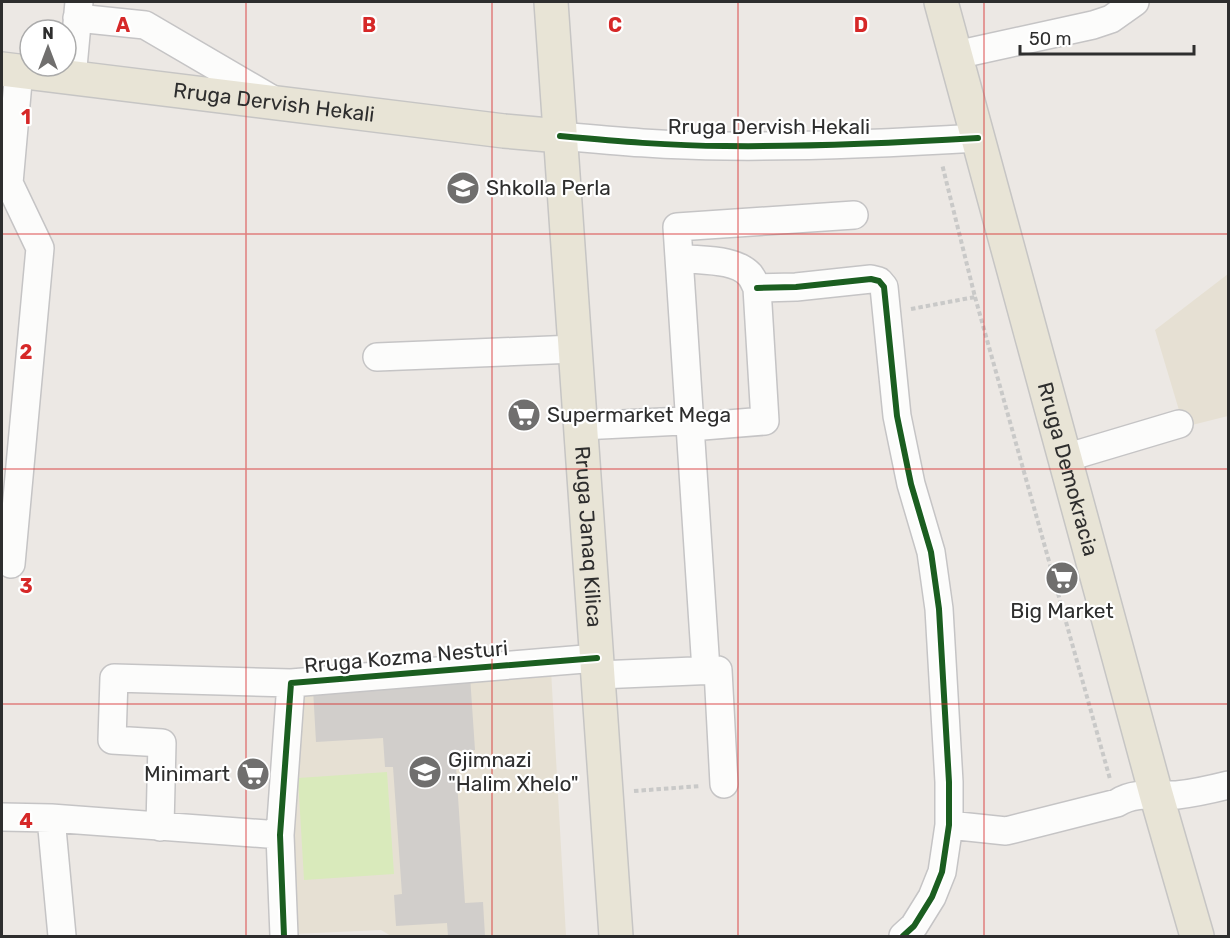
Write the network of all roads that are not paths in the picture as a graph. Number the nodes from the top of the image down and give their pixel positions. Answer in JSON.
{"nodes":[{"id":1,"x":551,"y":2,"type":"edge"},
{"id":2,"x":941,"y":2,"type":"edge"},
{"id":3,"x":1135,"y":2,"type":"edge"},
{"id":4,"x":78,"y":10,"type":"edge"},
{"id":5,"x":956,"y":55,"type":"junction"},
{"id":6,"x":10,"y":70,"type":"edge"},
{"id":7,"x":72,"y":78,"type":"edge"},
{"id":8,"x":279,"y":103,"type":"junction"},
{"id":9,"x":560,"y":136,"type":"junction"},
{"id":10,"x":978,"y":138,"type":"junction"},
{"id":11,"x":854,"y":215,"type":"dead end"},
{"id":12,"x":679,"y":258,"type":"junction"},
{"id":13,"x":758,"y":288,"type":"junction"},
{"id":14,"x":575,"y":349,"type":"junction"},
{"id":15,"x":377,"y":357,"type":"dead end"},
{"id":16,"x":690,"y":422,"type":"junction"},
{"id":17,"x":1179,"y":424,"type":"dead end"},
{"id":18,"x":581,"y":426,"type":"junction"},
{"id":19,"x":1065,"y":458,"type":"junction"},
{"id":20,"x":11,"y":564,"type":"dead end"},
{"id":21,"x":598,"y":667,"type":"junction"},
{"id":22,"x":706,"y":670,"type":"junction"},
{"id":23,"x":291,"y":683,"type":"junction"},
{"id":24,"x":723,"y":784,"type":"road end"},
{"id":25,"x":1228,"y":785,"type":"edge"},
{"id":26,"x":1156,"y":794,"type":"junction"},
{"id":27,"x":2,"y":817,"type":"edge"},
{"id":28,"x":51,"y":818,"type":"junction"},
{"id":29,"x":949,"y":825,"type":"junction"},
{"id":30,"x":160,"y":826,"type":"junction"},
{"id":31,"x":280,"y":835,"type":"junction"},
{"id":32,"x":62,"y":936,"type":"edge"},
{"id":33,"x":284,"y":936,"type":"edge"},
{"id":34,"x":616,"y":936,"type":"edge"},
{"id":35,"x":903,"y":936,"type":"edge"},
{"id":36,"x":1197,"y":936,"type":"edge"}],
"edges":[{"from":1,"to":9,"type":"main road","name":"Rruga Janaq Kilica"},
{"from":2,"to":5,"type":"main road","name":"Rruga Demokracia"},
{"from":3,"to":5,"type":"street"},
{"from":4,"to":8,"type":"street"},
{"from":5,"to":10,"type":"main road","name":"Rruga Demokracia"},
{"from":6,"to":20,"type":"street"},
{"from":7,"to":8,"type":"main road","name":"Rruga Dervish Hekali"},
{"from":8,"to":9,"type":"main road","name":"Rruga Dervish Hekali"},
{"from":9,"to":10,"type":"street","name":"Rruga Dervish Hekali"},
{"from":9,"to":14,"type":"main road","name":"Rruga Janaq Kilica"},
{"from":10,"to":19,"type":"main road","name":"Rruga Demokracia"},
{"from":11,"to":12,"type":"street"},
{"from":12,"to":13,"type":"street"},
{"from":12,"to":16,"type":"street"},
{"from":13,"to":16,"type":"street"},
{"from":13,"to":29,"type":"street"},
{"from":14,"to":15,"type":"street"},
{"from":14,"to":18,"type":"main road","name":"Rruga Janaq Kilica"},
{"from":16,"to":18,"type":"street"},
{"from":16,"to":22,"type":"street"},
{"from":17,"to":19,"type":"street"},
{"from":18,"to":21,"type":"main road","name":"Rruga Janaq Kilica"},
{"from":19,"to":26,"type":"main road","name":"Rruga Demokracia"},
{"from":21,"to":22,"type":"street","name":"Rruga Kozma Nesturi"},
{"from":21,"to":23,"type":"street","name":"Rruga Kozma Nesturi"},
{"from":21,"to":34,"type":"main road","name":"Rruga Janaq Kilica"},
{"from":22,"to":24,"type":"street"},
{"from":23,"to":30,"type":"street"},
{"from":23,"to":31,"type":"street","name":"Rruga Kozma Nesturi"},
{"from":25,"to":26,"type":"street"},
{"from":26,"to":29,"type":"street"},
{"from":26,"to":36,"type":"main road","name":"Rruga Demokracia"},
{"from":27,"to":28,"type":"street"},
{"from":28,"to":30,"type":"street"},
{"from":28,"to":32,"type":"street"},
{"from":29,"to":35,"type":"street"},
{"from":30,"to":31,"type":"street"},
{"from":31,"to":33,"type":"street","name":"Rruga Kozma Nesturi"}]}
